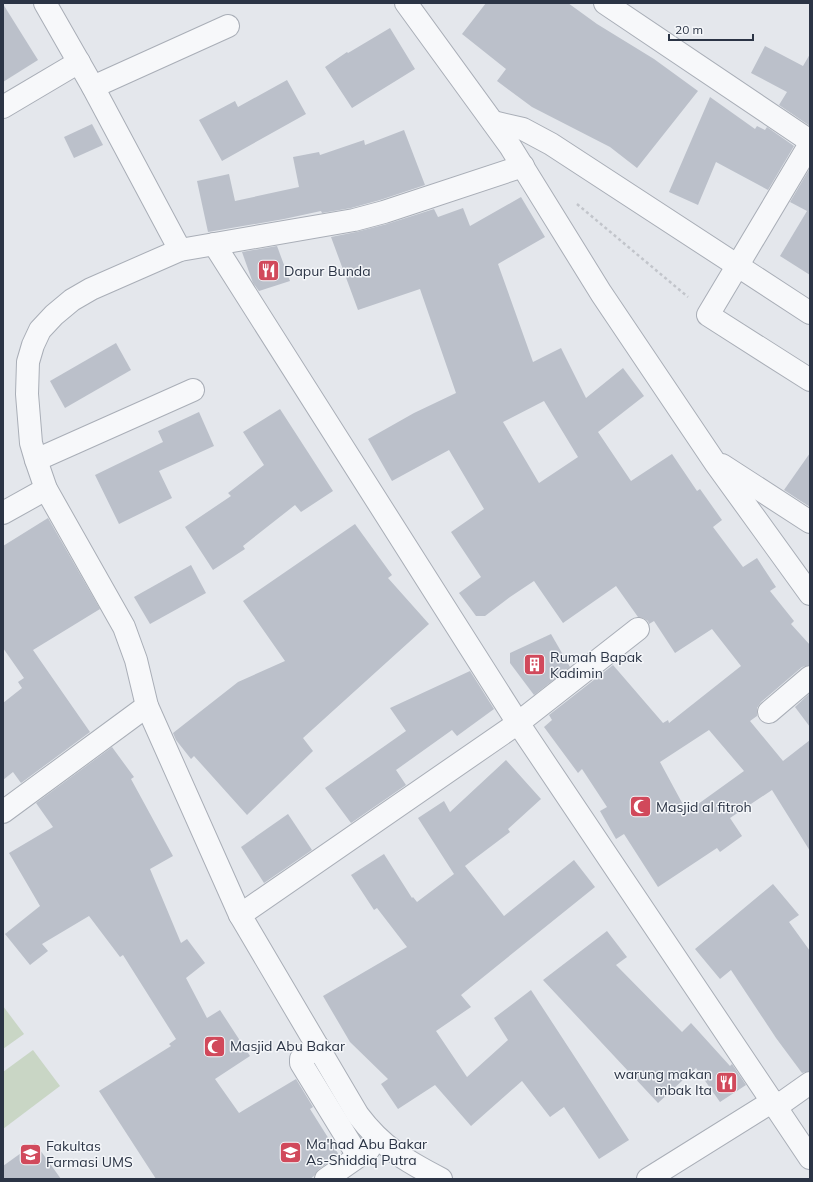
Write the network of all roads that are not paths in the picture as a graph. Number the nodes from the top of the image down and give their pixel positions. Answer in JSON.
{"nodes":[{"id":1,"x":45,"y":3,"type":"edge"},
{"id":2,"x":406,"y":3,"type":"edge"},
{"id":3,"x":605,"y":3,"type":"edge"},
{"id":4,"x":228,"y":26,"type":"dead end"},
{"id":5,"x":79,"y":62,"type":"junction"},
{"id":6,"x":93,"y":87,"type":"junction"},
{"id":7,"x":3,"y":107,"type":"edge"},
{"id":8,"x":493,"y":122,"type":"junction"},
{"id":9,"x":810,"y":142,"type":"edge"},
{"id":10,"x":523,"y":166,"type":"junction"},
{"id":11,"x":214,"y":244,"type":"junction"},
{"id":12,"x":180,"y":250,"type":"junction"},
{"id":13,"x":738,"y":266,"type":"junction"},
{"id":14,"x":810,"y":313,"type":"edge"},
{"id":15,"x":810,"y":380,"type":"edge"},
{"id":16,"x":192,"y":390,"type":"dead end"},
{"id":17,"x":711,"y":458,"type":"junction"},
{"id":18,"x":36,"y":460,"type":"junction"},
{"id":19,"x":46,"y":489,"type":"junction"},
{"id":20,"x":3,"y":513,"type":"edge"},
{"id":21,"x":810,"y":522,"type":"edge"},
{"id":22,"x":810,"y":594,"type":"edge"},
{"id":23,"x":638,"y":629,"type":"dead end"},
{"id":24,"x":810,"y":677,"type":"edge"},
{"id":25,"x":147,"y":706,"type":"junction"},
{"id":26,"x":770,"y":712,"type":"dead end"},
{"id":27,"x":518,"y":723,"type":"junction"},
{"id":28,"x":3,"y":812,"type":"edge"},
{"id":29,"x":240,"y":915,"type":"junction"},
{"id":30,"x":318,"y":1047,"type":"junction"},
{"id":31,"x":810,"y":1083,"type":"edge"},
{"id":32,"x":774,"y":1104,"type":"junction"},
{"id":33,"x":380,"y":1141,"type":"junction"},
{"id":34,"x":358,"y":1156,"type":"junction"},
{"id":35,"x":810,"y":1158,"type":"edge"},
{"id":36,"x":326,"y":1179,"type":"edge"},
{"id":37,"x":441,"y":1179,"type":"edge"},
{"id":38,"x":648,"y":1179,"type":"edge"}],
"edges":[{"from":1,"to":5,"type":"street"},
{"from":2,"to":8,"type":"street"},
{"from":3,"to":9,"type":"street"},
{"from":4,"to":6,"type":"street"},
{"from":5,"to":6,"type":"street"},
{"from":5,"to":7,"type":"street"},
{"from":6,"to":12,"type":"street"},
{"from":8,"to":10,"type":"street"},
{"from":8,"to":13,"type":"street"},
{"from":9,"to":13,"type":"street"},
{"from":10,"to":11,"type":"street"},
{"from":10,"to":17,"type":"street"},
{"from":11,"to":12,"type":"street"},
{"from":11,"to":27,"type":"street"},
{"from":12,"to":18,"type":"street"},
{"from":13,"to":14,"type":"street"},
{"from":13,"to":15,"type":"street"},
{"from":16,"to":18,"type":"street"},
{"from":17,"to":21,"type":"street"},
{"from":17,"to":22,"type":"street"},
{"from":18,"to":19,"type":"street"},
{"from":19,"to":20,"type":"street"},
{"from":19,"to":25,"type":"street"},
{"from":23,"to":27,"type":"street"},
{"from":24,"to":26,"type":"street"},
{"from":25,"to":28,"type":"street"},
{"from":25,"to":29,"type":"street"},
{"from":27,"to":29,"type":"street"},
{"from":27,"to":32,"type":"street"},
{"from":29,"to":30,"type":"street"},
{"from":30,"to":33,"type":"street"},
{"from":30,"to":34,"type":"street"},
{"from":31,"to":32,"type":"street"},
{"from":32,"to":35,"type":"street"},
{"from":32,"to":38,"type":"street"},
{"from":33,"to":34,"type":"street"},
{"from":33,"to":37,"type":"street"},
{"from":34,"to":36,"type":"street"}]}
